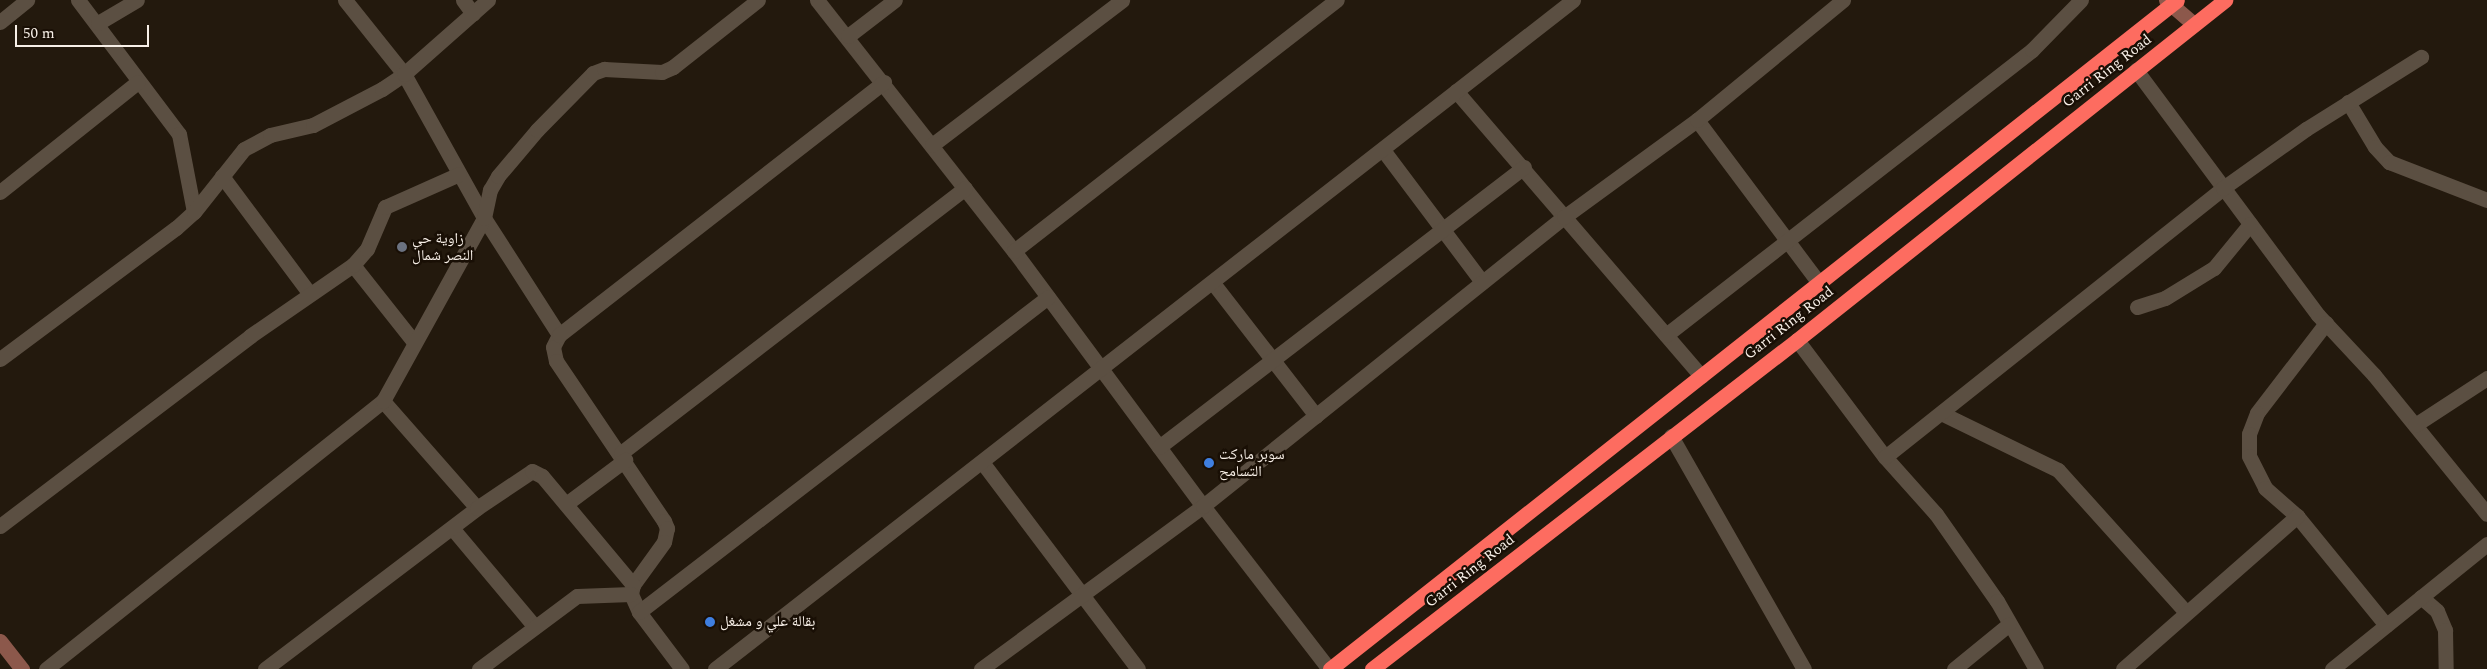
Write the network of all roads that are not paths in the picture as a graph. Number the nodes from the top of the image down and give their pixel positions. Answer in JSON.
{"nodes":[{"id":1,"x":27,"y":0,"type":"edge"},
{"id":2,"x":78,"y":0,"type":"edge"},
{"id":3,"x":137,"y":0,"type":"edge"},
{"id":4,"x":345,"y":0,"type":"edge"},
{"id":5,"x":462,"y":0,"type":"edge"},
{"id":6,"x":488,"y":0,"type":"edge"},
{"id":7,"x":758,"y":0,"type":"edge"},
{"id":8,"x":818,"y":0,"type":"edge"},
{"id":9,"x":895,"y":0,"type":"edge"},
{"id":10,"x":1122,"y":0,"type":"edge"},
{"id":11,"x":1337,"y":0,"type":"edge"},
{"id":12,"x":1573,"y":0,"type":"edge"},
{"id":13,"x":1843,"y":0,"type":"edge"},
{"id":14,"x":2081,"y":0,"type":"edge"},
{"id":15,"x":2225,"y":0,"type":"edge"},
{"id":16,"x":2171,"y":2,"type":"edge"},
{"id":17,"x":473,"y":14,"type":"junction"},
{"id":18,"x":0,"y":22,"type":"edge"},
{"id":19,"x":98,"y":23,"type":"junction"},
{"id":20,"x":2194,"y":24,"type":"junction"},
{"id":21,"x":848,"y":36,"type":"junction"},
{"id":22,"x":2421,"y":57,"type":"dead end"},
{"id":23,"x":2136,"y":70,"type":"junction"},
{"id":24,"x":404,"y":74,"type":"junction"},
{"id":25,"x":138,"y":82,"type":"junction"},
{"id":26,"x":884,"y":82,"type":"junction"},
{"id":27,"x":1456,"y":91,"type":"junction"},
{"id":28,"x":2348,"y":102,"type":"junction"},
{"id":29,"x":1697,"y":120,"type":"junction"},
{"id":30,"x":932,"y":145,"type":"junction"},
{"id":31,"x":1383,"y":150,"type":"junction"},
{"id":32,"x":1524,"y":167,"type":"junction"},
{"id":33,"x":459,"y":174,"type":"junction"},
{"id":34,"x":222,"y":176,"type":"junction"},
{"id":35,"x":965,"y":188,"type":"junction"},
{"id":36,"x":2224,"y":188,"type":"junction"},
{"id":37,"x":0,"y":192,"type":"edge"},
{"id":38,"x":2487,"y":200,"type":"edge"},
{"id":39,"x":194,"y":212,"type":"junction"},
{"id":40,"x":1564,"y":217,"type":"junction"},
{"id":41,"x":484,"y":218,"type":"junction"},
{"id":42,"x":2250,"y":224,"type":"junction"},
{"id":43,"x":1442,"y":232,"type":"junction"},
{"id":44,"x":1786,"y":239,"type":"junction"},
{"id":45,"x":1014,"y":250,"type":"junction"},
{"id":46,"x":353,"y":265,"type":"junction"},
{"id":47,"x":1482,"y":282,"type":"junction"},
{"id":48,"x":1213,"y":283,"type":"junction"},
{"id":49,"x":1819,"y":283,"type":"junction"},
{"id":50,"x":310,"y":294,"type":"junction"},
{"id":51,"x":1048,"y":297,"type":"junction"},
{"id":52,"x":2137,"y":307,"type":"dead end"},
{"id":53,"x":2326,"y":323,"type":"junction"},
{"id":54,"x":560,"y":334,"type":"junction"},
{"id":55,"x":1666,"y":336,"type":"junction"},
{"id":56,"x":1797,"y":340,"type":"junction"},
{"id":57,"x":414,"y":342,"type":"junction"},
{"id":58,"x":0,"y":359,"type":"edge"},
{"id":59,"x":1272,"y":360,"type":"junction"},
{"id":60,"x":1101,"y":370,"type":"junction"},
{"id":61,"x":1701,"y":376,"type":"junction"},
{"id":62,"x":2487,"y":378,"type":"edge"},
{"id":63,"x":383,"y":401,"type":"junction"},
{"id":64,"x":1943,"y":414,"type":"junction"},
{"id":65,"x":1316,"y":416,"type":"junction"},
{"id":66,"x":2415,"y":425,"type":"junction"},
{"id":67,"x":1671,"y":436,"type":"junction"},
{"id":68,"x":1159,"y":447,"type":"junction"},
{"id":69,"x":623,"y":456,"type":"junction"},
{"id":70,"x":1886,"y":457,"type":"junction"},
{"id":71,"x":982,"y":462,"type":"junction"},
{"id":72,"x":566,"y":504,"type":"junction"},
{"id":73,"x":1203,"y":506,"type":"junction"},
{"id":74,"x":477,"y":508,"type":"junction"},
{"id":75,"x":2487,"y":514,"type":"edge"},
{"id":76,"x":2297,"y":516,"type":"junction"},
{"id":77,"x":0,"y":526,"type":"edge"},
{"id":78,"x":452,"y":528,"type":"junction"},
{"id":79,"x":2487,"y":544,"type":"edge"},
{"id":80,"x":632,"y":590,"type":"junction"},
{"id":81,"x":1082,"y":593,"type":"junction"},
{"id":82,"x":2421,"y":598,"type":"junction"},
{"id":83,"x":639,"y":612,"type":"junction"},
{"id":84,"x":2186,"y":612,"type":"junction"},
{"id":85,"x":2008,"y":625,"type":"junction"},
{"id":86,"x":2386,"y":625,"type":"junction"},
{"id":87,"x":535,"y":627,"type":"junction"},
{"id":88,"x":0,"y":641,"type":"edge"},
{"id":89,"x":22,"y":669,"type":"edge"},
{"id":90,"x":46,"y":669,"type":"edge"},
{"id":91,"x":265,"y":669,"type":"edge"},
{"id":92,"x":479,"y":669,"type":"edge"},
{"id":93,"x":682,"y":669,"type":"edge"},
{"id":94,"x":715,"y":669,"type":"edge"},
{"id":95,"x":981,"y":669,"type":"edge"},
{"id":96,"x":1138,"y":669,"type":"edge"},
{"id":97,"x":1329,"y":669,"type":"edge"},
{"id":98,"x":1372,"y":669,"type":"edge"},
{"id":99,"x":1804,"y":669,"type":"edge"},
{"id":100,"x":1954,"y":669,"type":"edge"},
{"id":101,"x":2036,"y":669,"type":"edge"},
{"id":102,"x":2123,"y":669,"type":"edge"},
{"id":103,"x":2332,"y":669,"type":"edge"},
{"id":104,"x":2446,"y":669,"type":"edge"}],
"edges":[{"from":1,"to":18,"type":"street"},
{"from":2,"to":19,"type":"street"},
{"from":3,"to":19,"type":"street"},
{"from":4,"to":24,"type":"street"},
{"from":5,"to":17,"type":"street"},
{"from":6,"to":17,"type":"street"},
{"from":7,"to":41,"type":"street"},
{"from":8,"to":21,"type":"street"},
{"from":9,"to":21,"type":"street"},
{"from":10,"to":30,"type":"street"},
{"from":11,"to":45,"type":"street"},
{"from":12,"to":27,"type":"street"},
{"from":13,"to":29,"type":"street"},
{"from":14,"to":44,"type":"street"},
{"from":15,"to":20,"type":"highway","name":"Garri Ring Road"},
{"from":16,"to":20,"type":"street"},
{"from":16,"to":49,"type":"highway","name":"Garri Ring Road"},
{"from":17,"to":24,"type":"street"},
{"from":19,"to":25,"type":"street"},
{"from":20,"to":23,"type":"highway","name":"Garri Ring Road"},
{"from":21,"to":26,"type":"street"},
{"from":22,"to":28,"type":"street"},
{"from":23,"to":36,"type":"street"},
{"from":23,"to":56,"type":"highway","name":"Garri Ring Road"},
{"from":24,"to":33,"type":"street"},
{"from":24,"to":34,"type":"street"},
{"from":25,"to":37,"type":"street"},
{"from":25,"to":39,"type":"street"},
{"from":26,"to":30,"type":"street"},
{"from":26,"to":54,"type":"street"},
{"from":27,"to":31,"type":"street"},
{"from":27,"to":32,"type":"street"},
{"from":28,"to":36,"type":"street"},
{"from":28,"to":38,"type":"street"},
{"from":29,"to":40,"type":"street"},
{"from":29,"to":44,"type":"street"},
{"from":30,"to":35,"type":"street"},
{"from":31,"to":43,"type":"street"},
{"from":31,"to":48,"type":"street"},
{"from":32,"to":40,"type":"street"},
{"from":32,"to":43,"type":"street"},
{"from":33,"to":41,"type":"street"},
{"from":33,"to":46,"type":"street"},
{"from":34,"to":39,"type":"street"},
{"from":34,"to":50,"type":"street"},
{"from":35,"to":45,"type":"street"},
{"from":35,"to":69,"type":"street"},
{"from":36,"to":42,"type":"street"},
{"from":36,"to":64,"type":"street"},
{"from":39,"to":58,"type":"street"},
{"from":40,"to":47,"type":"street"},
{"from":40,"to":55,"type":"street"},
{"from":41,"to":54,"type":"street"},
{"from":41,"to":57,"type":"street"},
{"from":42,"to":52,"type":"street"},
{"from":42,"to":53,"type":"street"},
{"from":43,"to":47,"type":"street"},
{"from":43,"to":59,"type":"street"},
{"from":44,"to":49,"type":"street"},
{"from":44,"to":55,"type":"street"},
{"from":45,"to":51,"type":"street"},
{"from":46,"to":50,"type":"street"},
{"from":46,"to":57,"type":"street"},
{"from":47,"to":65,"type":"street"},
{"from":48,"to":59,"type":"street"},
{"from":48,"to":60,"type":"street"},
{"from":49,"to":61,"type":"highway","name":"Garri Ring Road"},
{"from":50,"to":77,"type":"street"},
{"from":51,"to":60,"type":"street"},
{"from":51,"to":83,"type":"street"},
{"from":53,"to":66,"type":"street"},
{"from":53,"to":76,"type":"street"},
{"from":54,"to":69,"type":"street"},
{"from":55,"to":61,"type":"street"},
{"from":56,"to":67,"type":"highway","name":"Garri Ring Road"},
{"from":56,"to":70,"type":"street"},
{"from":57,"to":63,"type":"street"},
{"from":59,"to":65,"type":"street"},
{"from":59,"to":68,"type":"street"},
{"from":60,"to":68,"type":"street"},
{"from":60,"to":71,"type":"street"},
{"from":61,"to":97,"type":"highway","name":"Garri Ring Road"},
{"from":62,"to":66,"type":"street"},
{"from":63,"to":74,"type":"street"},
{"from":63,"to":90,"type":"street"},
{"from":64,"to":70,"type":"street"},
{"from":64,"to":84,"type":"street"},
{"from":65,"to":73,"type":"street"},
{"from":66,"to":75,"type":"street"},
{"from":67,"to":98,"type":"highway","name":"Garri Ring Road"},
{"from":67,"to":99,"type":"street"},
{"from":68,"to":73,"type":"street"},
{"from":69,"to":72,"type":"street"},
{"from":69,"to":80,"type":"street"},
{"from":70,"to":85,"type":"street"},
{"from":71,"to":81,"type":"street"},
{"from":71,"to":94,"type":"street"},
{"from":72,"to":74,"type":"street"},
{"from":72,"to":80,"type":"street"},
{"from":73,"to":81,"type":"street"},
{"from":73,"to":97,"type":"street"},
{"from":74,"to":78,"type":"street"},
{"from":76,"to":84,"type":"street"},
{"from":76,"to":86,"type":"street"},
{"from":78,"to":87,"type":"street"},
{"from":78,"to":91,"type":"street"},
{"from":79,"to":82,"type":"street"},
{"from":80,"to":83,"type":"street"},
{"from":80,"to":87,"type":"street"},
{"from":81,"to":95,"type":"street"},
{"from":81,"to":96,"type":"street"},
{"from":82,"to":86,"type":"street"},
{"from":82,"to":104,"type":"street"},
{"from":83,"to":93,"type":"street"},
{"from":84,"to":102,"type":"street"},
{"from":85,"to":100,"type":"street"},
{"from":85,"to":101,"type":"street"},
{"from":86,"to":103,"type":"street"},
{"from":87,"to":92,"type":"street"},
{"from":88,"to":89,"type":"street"}]}
